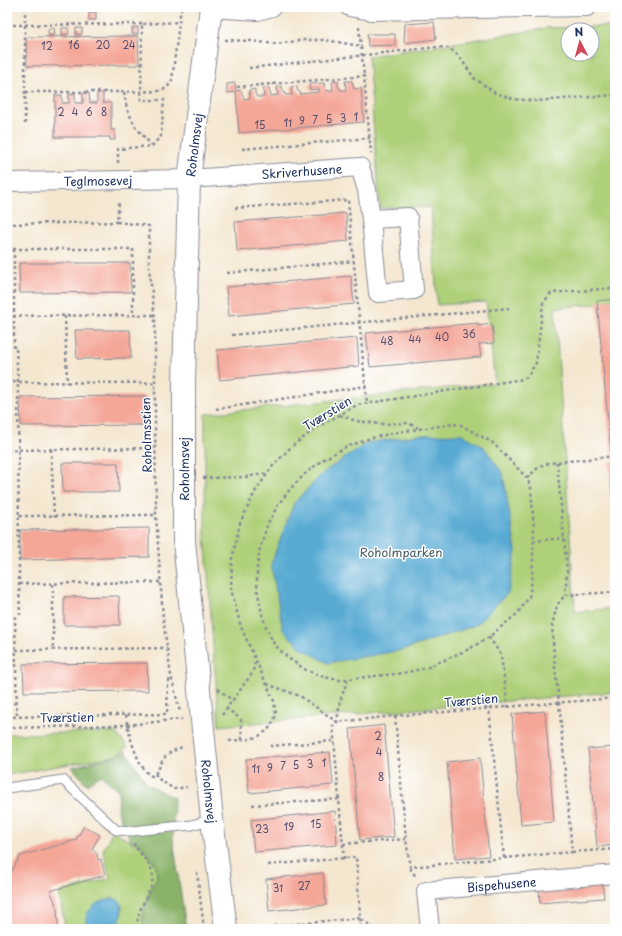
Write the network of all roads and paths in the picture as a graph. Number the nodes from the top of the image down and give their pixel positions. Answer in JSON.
{"nodes":[{"id":1,"x":25,"y":7,"type":"edge"},
{"id":2,"x":181,"y":7,"type":"edge"},
{"id":3,"x":211,"y":7,"type":"edge"},
{"id":4,"x":272,"y":7,"type":"edge"},
{"id":5,"x":350,"y":7,"type":"edge"},
{"id":6,"x":587,"y":7,"type":"edge"},
{"id":7,"x":179,"y":22,"type":"junction"},
{"id":8,"x":142,"y":24,"type":"junction"},
{"id":9,"x":7,"y":25,"type":"edge"},
{"id":10,"x":25,"y":25,"type":"junction"},
{"id":11,"x":207,"y":40,"type":"junction"},
{"id":12,"x":362,"y":56,"type":"junction"},
{"id":13,"x":249,"y":68,"type":"dead end"},
{"id":14,"x":364,"y":76,"type":"junction"},
{"id":15,"x":237,"y":87,"type":"dead end"},
{"id":16,"x":25,"y":92,"type":"junction"},
{"id":17,"x":124,"y":92,"type":"junction"},
{"id":18,"x":140,"y":92,"type":"junction"},
{"id":19,"x":615,"y":95,"type":"edge"},
{"id":20,"x":26,"y":124,"type":"dead end"},
{"id":21,"x":370,"y":138,"type":"junction"},
{"id":22,"x":152,"y":146,"type":"junction"},
{"id":23,"x":242,"y":149,"type":"dead end"},
{"id":24,"x":372,"y":159,"type":"dead end"},
{"id":25,"x":118,"y":165,"type":"dead end"},
{"id":26,"x":189,"y":179,"type":"junction"},
{"id":27,"x":7,"y":182,"type":"edge"},
{"id":28,"x":119,"y":201,"type":"dead end"},
{"id":29,"x":235,"y":208,"type":"dead end"},
{"id":30,"x":371,"y":219,"type":"dead end"},
{"id":31,"x":117,"y":222,"type":"junction"},
{"id":32,"x":7,"y":224,"type":"edge"},
{"id":33,"x":7,"y":249,"type":"edge"},
{"id":34,"x":14,"y":249,"type":"junction"},
{"id":35,"x":354,"y":261,"type":"junction"},
{"id":36,"x":227,"y":273,"type":"dead end"},
{"id":37,"x":615,"y":288,"type":"edge"},
{"id":38,"x":509,"y":308,"type":"dead end"},
{"id":39,"x":133,"y":315,"type":"junction"},
{"id":40,"x":154,"y":315,"type":"junction"},
{"id":41,"x":7,"y":316,"type":"edge"},
{"id":42,"x":14,"y":316,"type":"junction"},
{"id":43,"x":65,"y":316,"type":"junction"},
{"id":44,"x":360,"y":322,"type":"junction"},
{"id":45,"x":232,"y":335,"type":"dead end"},
{"id":46,"x":7,"y":382,"type":"edge"},
{"id":47,"x":18,"y":382,"type":"junction"},
{"id":48,"x":67,"y":383,"type":"junction"},
{"id":49,"x":155,"y":383,"type":"junction"},
{"id":50,"x":366,"y":386,"type":"junction"},
{"id":51,"x":367,"y":403,"type":"junction"},
{"id":52,"x":216,"y":409,"type":"dead end"},
{"id":53,"x":339,"y":415,"type":"junction"},
{"id":54,"x":418,"y":428,"type":"junction"},
{"id":55,"x":155,"y":448,"type":"junction"},
{"id":56,"x":51,"y":449,"type":"junction"},
{"id":57,"x":7,"y":450,"type":"edge"},
{"id":58,"x":18,"y":450,"type":"junction"},
{"id":59,"x":615,"y":456,"type":"edge"},
{"id":60,"x":558,"y":462,"type":"junction"},
{"id":61,"x":268,"y":473,"type":"junction"},
{"id":62,"x":184,"y":478,"type":"junction"},
{"id":63,"x":527,"y":478,"type":"junction"},
{"id":64,"x":156,"y":515,"type":"junction"},
{"id":65,"x":19,"y":516,"type":"junction"},
{"id":66,"x":54,"y":516,"type":"junction"},
{"id":67,"x":564,"y":538,"type":"junction"},
{"id":68,"x":533,"y":541,"type":"junction"},
{"id":69,"x":161,"y":582,"type":"junction"},
{"id":70,"x":19,"y":584,"type":"junction"},
{"id":71,"x":52,"y":584,"type":"junction"},
{"id":72,"x":615,"y":592,"type":"edge"},
{"id":73,"x":564,"y":595,"type":"junction"},
{"id":74,"x":20,"y":615,"type":"dead end"},
{"id":75,"x":15,"y":616,"type":"dead end"},
{"id":76,"x":489,"y":637,"type":"junction"},
{"id":77,"x":167,"y":648,"type":"junction"},
{"id":78,"x":53,"y":649,"type":"junction"},
{"id":79,"x":16,"y":650,"type":"junction"},
{"id":80,"x":256,"y":662,"type":"junction"},
{"id":81,"x":170,"y":676,"type":"junction"},
{"id":82,"x":348,"y":679,"type":"junction"},
{"id":83,"x":267,"y":683,"type":"junction"},
{"id":84,"x":615,"y":698,"type":"edge"},
{"id":85,"x":232,"y":700,"type":"dead end"},
{"id":86,"x":559,"y":702,"type":"junction"},
{"id":87,"x":17,"y":703,"type":"junction"},
{"id":88,"x":7,"y":704,"type":"edge"},
{"id":89,"x":508,"y":707,"type":"junction"},
{"id":90,"x":226,"y":708,"type":"dead end"},
{"id":91,"x":490,"y":708,"type":"junction"},
{"id":92,"x":126,"y":715,"type":"junction"},
{"id":93,"x":17,"y":716,"type":"junction"},
{"id":94,"x":395,"y":716,"type":"junction"},
{"id":95,"x":7,"y":717,"type":"edge"},
{"id":96,"x":337,"y":722,"type":"junction"},
{"id":97,"x":127,"y":725,"type":"junction"},
{"id":98,"x":7,"y":728,"type":"edge"},
{"id":99,"x":242,"y":740,"type":"junction"},
{"id":100,"x":229,"y":741,"type":"dead end"},
{"id":101,"x":334,"y":741,"type":"junction"},
{"id":102,"x":270,"y":746,"type":"dead end"},
{"id":103,"x":182,"y":747,"type":"dead end"},
{"id":104,"x":155,"y":774,"type":"junction"},
{"id":105,"x":188,"y":787,"type":"dead end"},
{"id":106,"x":7,"y":788,"type":"edge"},
{"id":107,"x":339,"y":799,"type":"junction"},
{"id":108,"x":252,"y":805,"type":"dead end"},
{"id":109,"x":212,"y":819,"type":"junction"},
{"id":110,"x":132,"y":831,"type":"junction"},
{"id":111,"x":406,"y":839,"type":"junction"},
{"id":112,"x":343,"y":844,"type":"junction"},
{"id":113,"x":615,"y":849,"type":"edge"},
{"id":114,"x":572,"y":852,"type":"junction"},
{"id":115,"x":504,"y":858,"type":"junction"},
{"id":116,"x":344,"y":859,"type":"junction"},
{"id":117,"x":268,"y":865,"type":"dead end"},
{"id":118,"x":615,"y":874,"type":"edge"},
{"id":119,"x":360,"y":918,"type":"junction"},
{"id":120,"x":273,"y":926,"type":"dead end"},
{"id":121,"x":137,"y":929,"type":"edge"},
{"id":122,"x":226,"y":929,"type":"edge"},
{"id":123,"x":361,"y":929,"type":"edge"},
{"id":124,"x":375,"y":929,"type":"edge"},
{"id":125,"x":430,"y":929,"type":"edge"}],
"edges":[{"from":1,"to":10,"type":"path"},
{"from":2,"to":7,"type":"path"},
{"from":3,"to":4,"type":"street","name":"Roholmsvej"},
{"from":3,"to":11,"type":"street","name":"Roholmsvej"},
{"from":5,"to":6,"type":"street"},
{"from":7,"to":8,"type":"path"},
{"from":7,"to":18,"type":"path"},
{"from":8,"to":10,"type":"path"},
{"from":8,"to":18,"type":"path"},
{"from":9,"to":10,"type":"path"},
{"from":10,"to":16,"type":"path"},
{"from":11,"to":12,"type":"path"},
{"from":11,"to":26,"type":"street","name":"Roholmsvej"},
{"from":12,"to":13,"type":"path"},
{"from":12,"to":14,"type":"path"},
{"from":12,"to":19,"type":"path"},
{"from":14,"to":15,"type":"path"},
{"from":14,"to":21,"type":"path"},
{"from":16,"to":17,"type":"path"},
{"from":16,"to":20,"type":"path"},
{"from":17,"to":18,"type":"path"},
{"from":17,"to":22,"type":"path"},
{"from":18,"to":22,"type":"path"},
{"from":21,"to":23,"type":"path"},
{"from":21,"to":24,"type":"path"},
{"from":22,"to":25,"type":"path"},
{"from":26,"to":27,"type":"street","name":"Teglmosevej"},
{"from":26,"to":30,"type":"street","name":"Skriverhusene"},
{"from":26,"to":62,"type":"street","name":"Roholmsvej"},
{"from":28,"to":31,"type":"path"},
{"from":29,"to":35,"type":"path"},
{"from":31,"to":32,"type":"path"},
{"from":31,"to":40,"type":"path","name":"Roholmsstien"},
{"from":33,"to":34,"type":"path"},
{"from":34,"to":39,"type":"path"},
{"from":34,"to":42,"type":"path"},
{"from":35,"to":36,"type":"path"},
{"from":35,"to":44,"type":"path"},
{"from":37,"to":51,"type":"path","name":"Tværstien"},
{"from":38,"to":44,"type":"path"},
{"from":39,"to":40,"type":"path"},
{"from":39,"to":43,"type":"path"},
{"from":40,"to":49,"type":"path","name":"Roholmsstien"},
{"from":41,"to":42,"type":"path"},
{"from":42,"to":43,"type":"path"},
{"from":42,"to":47,"type":"path"},
{"from":43,"to":48,"type":"path"},
{"from":44,"to":45,"type":"path"},
{"from":44,"to":50,"type":"path"},
{"from":46,"to":47,"type":"path"},
{"from":47,"to":48,"type":"path"},
{"from":47,"to":58,"type":"path"},
{"from":48,"to":49,"type":"path"},
{"from":49,"to":55,"type":"path","name":"Roholmsstien"},
{"from":50,"to":51,"type":"path"},
{"from":50,"to":52,"type":"path"},
{"from":51,"to":53,"type":"path","name":"Tværstien"},
{"from":53,"to":54,"type":"path"},
{"from":53,"to":61,"type":"path","name":"Tværstien"},
{"from":54,"to":63,"type":"path"},
{"from":54,"to":82,"type":"path"},
{"from":55,"to":56,"type":"path"},
{"from":55,"to":64,"type":"path","name":"Roholmsstien"},
{"from":56,"to":58,"type":"path"},
{"from":56,"to":66,"type":"path"},
{"from":57,"to":58,"type":"path"},
{"from":58,"to":65,"type":"path"},
{"from":59,"to":60,"type":"path"},
{"from":60,"to":63,"type":"path"},
{"from":60,"to":67,"type":"path"},
{"from":61,"to":62,"type":"path"},
{"from":61,"to":80,"type":"path","name":"Tværstien"},
{"from":62,"to":109,"type":"street","name":"Roholmsvej"},
{"from":63,"to":68,"type":"path"},
{"from":64,"to":66,"type":"path"},
{"from":64,"to":69,"type":"path","name":"Roholmsstien"},
{"from":65,"to":66,"type":"path"},
{"from":65,"to":70,"type":"path"},
{"from":67,"to":68,"type":"path"},
{"from":67,"to":73,"type":"path"},
{"from":68,"to":76,"type":"path"},
{"from":69,"to":71,"type":"path"},
{"from":69,"to":77,"type":"path","name":"Roholmsstien"},
{"from":70,"to":71,"type":"path"},
{"from":70,"to":74,"type":"path"},
{"from":71,"to":78,"type":"path"},
{"from":72,"to":73,"type":"path"},
{"from":73,"to":86,"type":"path"},
{"from":75,"to":79,"type":"path"},
{"from":76,"to":82,"type":"path"},
{"from":76,"to":89,"type":"path"},
{"from":77,"to":78,"type":"path"},
{"from":77,"to":81,"type":"path","name":"Roholmsstien"},
{"from":78,"to":79,"type":"path"},
{"from":79,"to":87,"type":"path"},
{"from":80,"to":83,"type":"path","name":"Tværstien"},
{"from":80,"to":85,"type":"path"},
{"from":81,"to":92,"type":"path"},
{"from":81,"to":97,"type":"path","name":"Tværstien"},
{"from":82,"to":96,"type":"path"},
{"from":83,"to":96,"type":"path"},
{"from":83,"to":99,"type":"path","name":"Tværstien"},
{"from":84,"to":86,"type":"path","name":"Tværstien"},
{"from":86,"to":89,"type":"path","name":"Tværstien"},
{"from":86,"to":114,"type":"path"},
{"from":87,"to":88,"type":"path"},
{"from":87,"to":93,"type":"path"},
{"from":89,"to":91,"type":"path","name":"Tværstien"},
{"from":90,"to":99,"type":"path"},
{"from":91,"to":94,"type":"path","name":"Tværstien"},
{"from":91,"to":115,"type":"path"},
{"from":92,"to":93,"type":"path"},
{"from":92,"to":97,"type":"path"},
{"from":93,"to":95,"type":"path"},
{"from":94,"to":96,"type":"path","name":"Tværstien"},
{"from":94,"to":111,"type":"path"},
{"from":96,"to":101,"type":"path"},
{"from":97,"to":98,"type":"path","name":"Tværstien"},
{"from":97,"to":104,"type":"path"},
{"from":99,"to":100,"type":"path","name":"Tværstien"},
{"from":101,"to":102,"type":"path"},
{"from":101,"to":107,"type":"path"},
{"from":103,"to":104,"type":"path"},
{"from":104,"to":105,"type":"path"},
{"from":106,"to":110,"type":"lane"},
{"from":107,"to":108,"type":"path"},
{"from":107,"to":112,"type":"path"},
{"from":109,"to":110,"type":"lane"},
{"from":109,"to":122,"type":"street","name":"Roholmsvej"},
{"from":110,"to":121,"type":"path"},
{"from":111,"to":112,"type":"path"},
{"from":111,"to":115,"type":"path"},
{"from":112,"to":116,"type":"path"},
{"from":113,"to":114,"type":"path"},
{"from":114,"to":115,"type":"path"},
{"from":116,"to":117,"type":"path"},
{"from":116,"to":119,"type":"path"},
{"from":118,"to":125,"type":"street","name":"Bispehusene"},
{"from":119,"to":120,"type":"path"},
{"from":119,"to":123,"type":"path"},
{"from":119,"to":124,"type":"path"}]}
